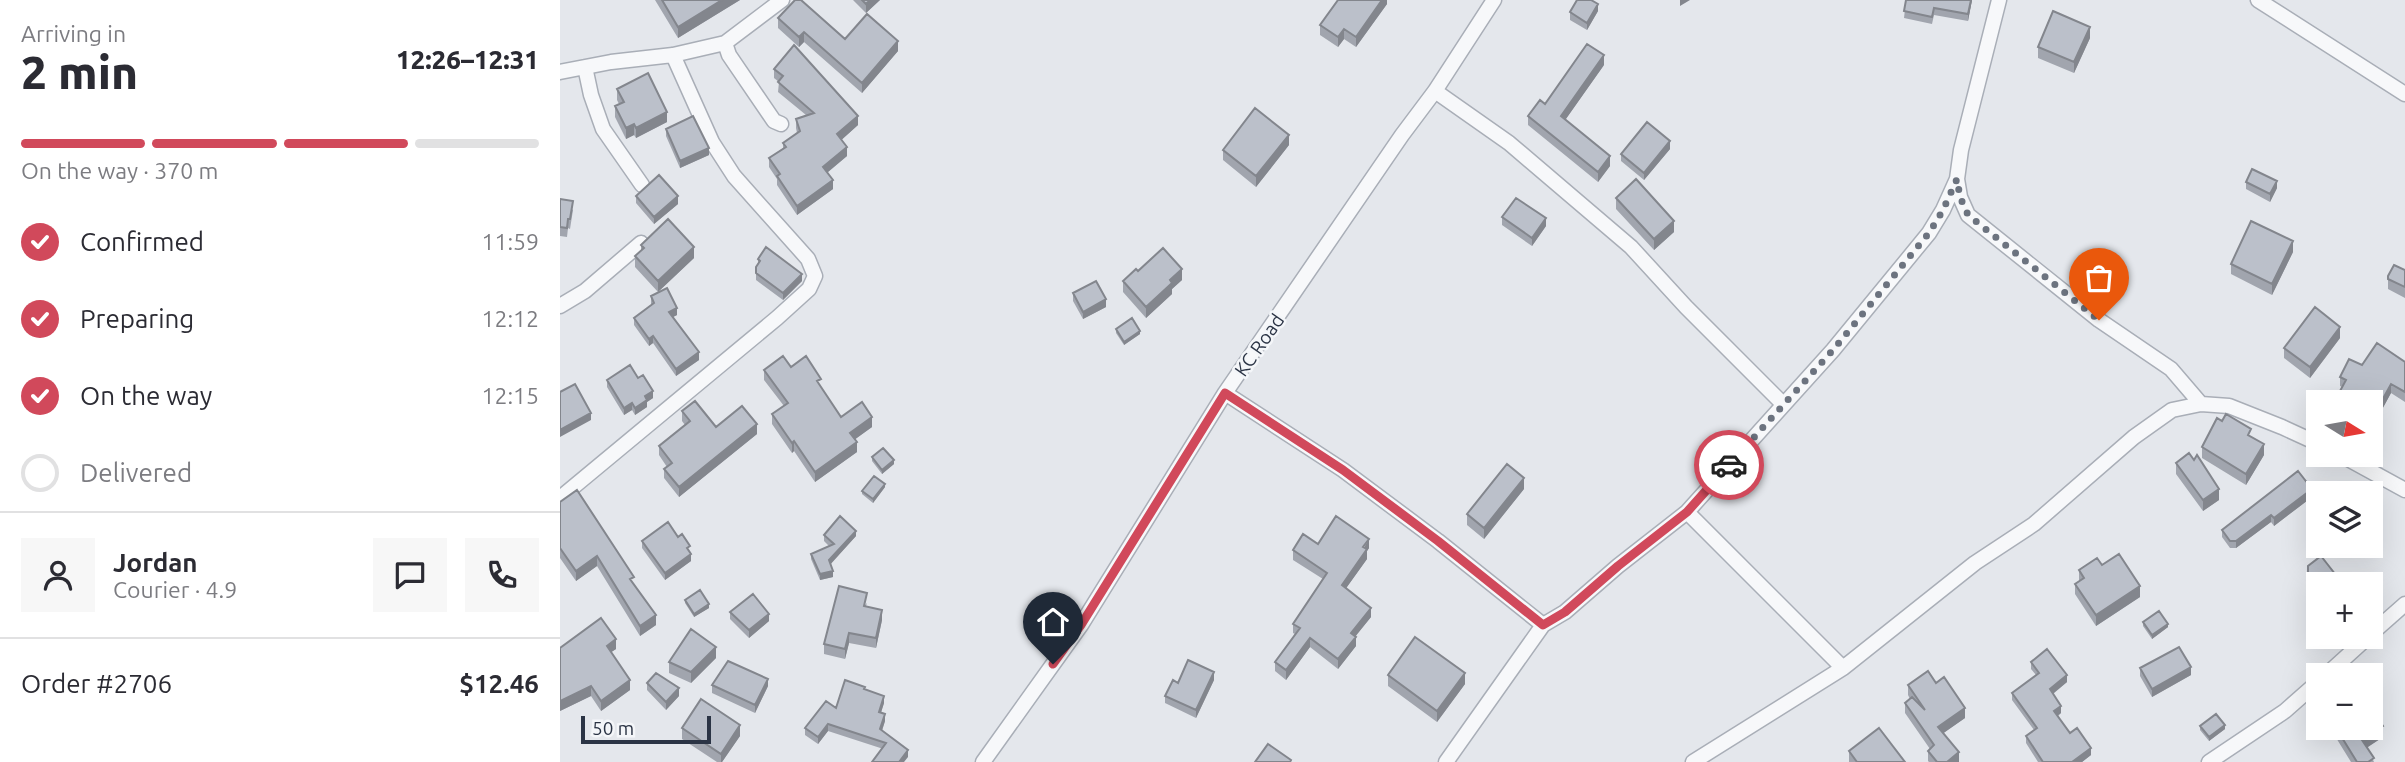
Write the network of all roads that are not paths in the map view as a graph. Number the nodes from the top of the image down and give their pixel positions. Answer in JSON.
{"nodes":[{"id":1,"x":782,"y":0,"type":"edge"},
{"id":2,"x":1494,"y":0,"type":"edge"},
{"id":3,"x":1999,"y":0,"type":"edge"},
{"id":4,"x":2258,"y":0,"type":"edge"},
{"id":5,"x":725,"y":43,"type":"junction"},
{"id":6,"x":673,"y":55,"type":"junction"},
{"id":7,"x":585,"y":67,"type":"junction"},
{"id":8,"x":560,"y":72,"type":"edge"},
{"id":9,"x":1435,"y":91,"type":"junction"},
{"id":10,"x":2405,"y":94,"type":"edge"},
{"id":11,"x":781,"y":124,"type":"dead end"},
{"id":12,"x":1957,"y":179,"type":"junction"},
{"id":13,"x":642,"y":185,"type":"dead end"},
{"id":14,"x":641,"y":243,"type":"edge"},
{"id":15,"x":560,"y":306,"type":"edge"},
{"id":16,"x":1225,"y":393,"type":"junction"},
{"id":17,"x":1783,"y":404,"type":"junction"},
{"id":18,"x":2200,"y":404,"type":"junction"},
{"id":19,"x":2306,"y":439,"type":"edge"},
{"id":20,"x":2363,"y":467,"type":"edge"},
{"id":21,"x":2405,"y":490,"type":"edge"},
{"id":22,"x":560,"y":498,"type":"edge"},
{"id":23,"x":1687,"y":512,"type":"junction"},
{"id":24,"x":2405,"y":604,"type":"edge"},
{"id":25,"x":2383,"y":624,"type":"edge"},
{"id":26,"x":1543,"y":625,"type":"junction"},
{"id":27,"x":2355,"y":649,"type":"edge"},
{"id":28,"x":2340,"y":663,"type":"edge"},
{"id":29,"x":1843,"y":668,"type":"junction"},
{"id":30,"x":2306,"y":693,"type":"edge"},
{"id":31,"x":983,"y":762,"type":"edge"},
{"id":32,"x":1446,"y":762,"type":"edge"},
{"id":33,"x":1693,"y":762,"type":"edge"},
{"id":34,"x":2209,"y":762,"type":"edge"}],
"edges":[{"from":1,"to":5,"type":"street"},
{"from":2,"to":9,"type":"street","name":"KC Road"},
{"from":3,"to":12,"type":"street"},
{"from":4,"to":10,"type":"street"},
{"from":5,"to":6,"type":"street"},
{"from":5,"to":11,"type":"street"},
{"from":6,"to":7,"type":"street"},
{"from":6,"to":22,"type":"street"},
{"from":7,"to":8,"type":"street"},
{"from":7,"to":13,"type":"street"},
{"from":9,"to":16,"type":"street","name":"KC Road"},
{"from":9,"to":17,"type":"street"},
{"from":12,"to":17,"type":"street"},
{"from":12,"to":18,"type":"street"},
{"from":14,"to":15,"type":"street"},
{"from":16,"to":26,"type":"street"},
{"from":16,"to":31,"type":"street","name":"KC Road"},
{"from":17,"to":23,"type":"street"},
{"from":18,"to":19,"type":"street"},
{"from":18,"to":29,"type":"street"},
{"from":20,"to":21,"type":"street"},
{"from":23,"to":26,"type":"street"},
{"from":23,"to":29,"type":"street"},
{"from":24,"to":25,"type":"street"},
{"from":26,"to":32,"type":"street"},
{"from":27,"to":28,"type":"street"},
{"from":29,"to":33,"type":"street"},
{"from":30,"to":34,"type":"street"}]}
